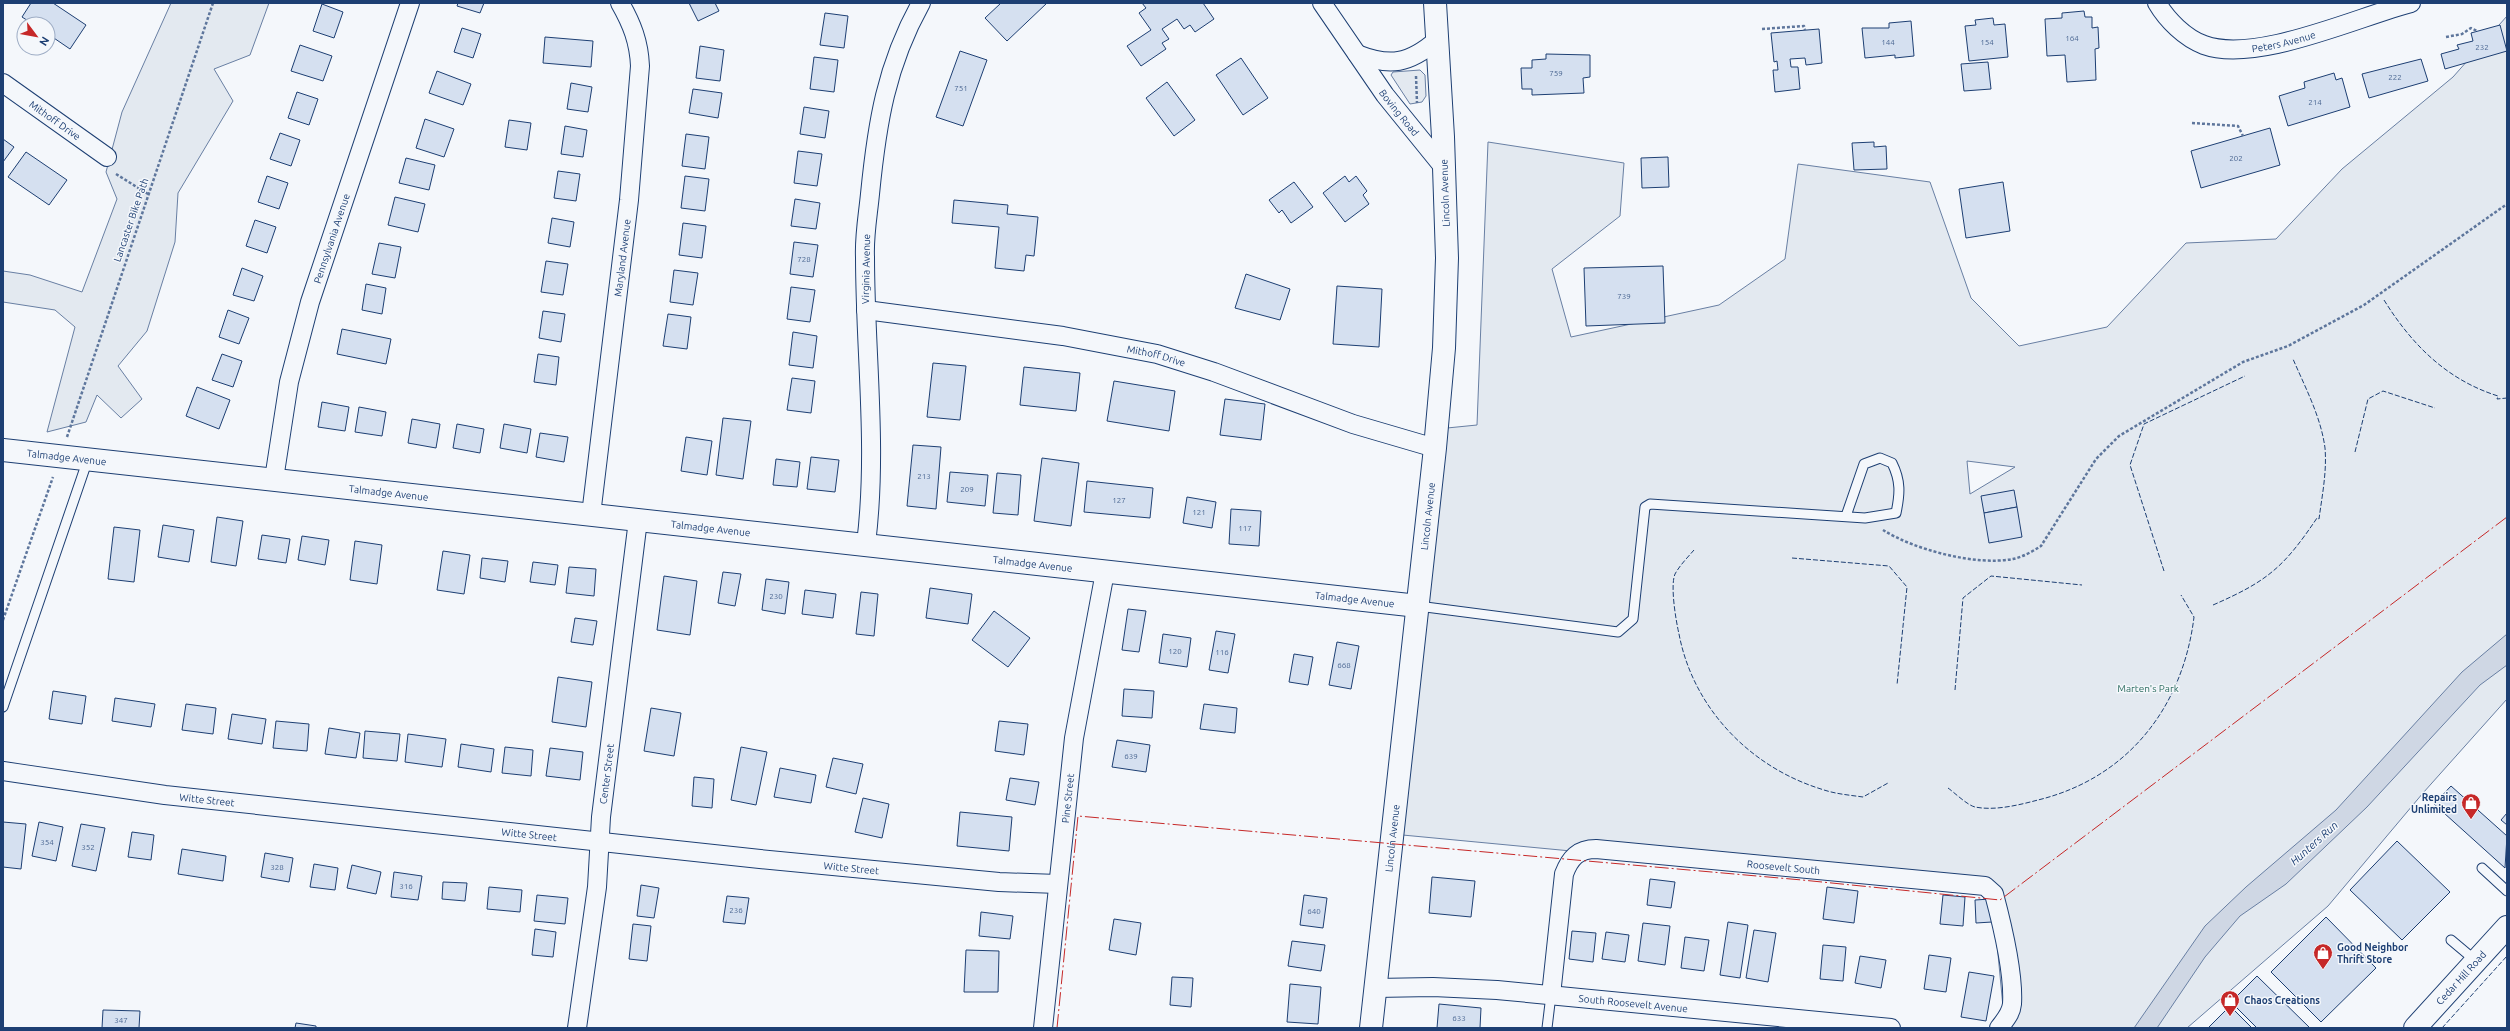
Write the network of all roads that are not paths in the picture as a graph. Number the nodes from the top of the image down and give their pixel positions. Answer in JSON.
{"nodes":[{"id":1,"x":410,"y":3,"type":"edge"},
{"id":2,"x":620,"y":3,"type":"edge"},
{"id":3,"x":1322,"y":3,"type":"edge"},
{"id":4,"x":1435,"y":3,"type":"edge"},
{"id":5,"x":2411,"y":3,"type":"edge"},
{"id":6,"x":916,"y":6,"type":"edge"},
{"id":7,"x":2160,"y":8,"type":"edge"},
{"id":8,"x":1437,"y":40,"type":"junction"},
{"id":9,"x":1357,"y":54,"type":"junction"},
{"id":10,"x":3,"y":83,"type":"edge"},
{"id":11,"x":103,"y":154,"type":"road end"},
{"id":12,"x":1444,"y":168,"type":"junction"},
{"id":13,"x":866,"y":310,"type":"junction"},
{"id":14,"x":1435,"y":448,"type":"junction"},
{"id":15,"x":3,"y":450,"type":"edge"},
{"id":16,"x":88,"y":459,"type":"junction"},
{"id":17,"x":274,"y":479,"type":"junction"},
{"id":18,"x":591,"y":515,"type":"junction"},
{"id":19,"x":1846,"y":516,"type":"junction"},
{"id":20,"x":638,"y":520,"type":"junction"},
{"id":21,"x":866,"y":544,"type":"junction"},
{"id":22,"x":1105,"y":572,"type":"junction"},
{"id":23,"x":1418,"y":606,"type":"junction"},
{"id":24,"x":3,"y":707,"type":"edge"},
{"id":25,"x":3,"y":771,"type":"edge"},
{"id":26,"x":599,"y":842,"type":"junction"},
{"id":27,"x":2482,"y":868,"type":"dead end"},
{"id":28,"x":1058,"y":884,"type":"junction"},
{"id":29,"x":2507,"y":891,"type":"edge"},
{"id":30,"x":2507,"y":927,"type":"edge"},
{"id":31,"x":2452,"y":940,"type":"dead end"},
{"id":32,"x":2476,"y":961,"type":"junction"},
{"id":33,"x":1375,"y":988,"type":"junction"},
{"id":34,"x":1551,"y":995,"type":"junction"},
{"id":35,"x":577,"y":1028,"type":"edge"},
{"id":36,"x":1043,"y":1028,"type":"edge"},
{"id":37,"x":1371,"y":1028,"type":"edge"},
{"id":38,"x":1548,"y":1028,"type":"edge"},
{"id":39,"x":1891,"y":1028,"type":"edge"},
{"id":40,"x":1999,"y":1028,"type":"edge"},
{"id":41,"x":2415,"y":1028,"type":"edge"}],
"edges":[{"from":1,"to":17,"type":"street","name":"Pennsylvania Avenue"},
{"from":2,"to":18,"type":"street","name":"Maryland Avenue"},
{"from":3,"to":9,"type":"street","name":"Boving Road"},
{"from":4,"to":8,"type":"street","name":"Lincoln Avenue"},
{"from":5,"to":7,"type":"street","name":"Peters Avenue"},
{"from":6,"to":13,"type":"street","name":"Virginia Avenue"},
{"from":8,"to":9,"type":"street"},
{"from":8,"to":12,"type":"street","name":"Lincoln Avenue"},
{"from":9,"to":12,"type":"street","name":"Boving Road"},
{"from":10,"to":11,"type":"street","name":"Mithoff Drive"},
{"from":12,"to":14,"type":"street","name":"Lincoln Avenue"},
{"from":13,"to":14,"type":"street","name":"Mithoff Drive"},
{"from":13,"to":21,"type":"street","name":"Virginia Avenue"},
{"from":14,"to":23,"type":"street","name":"Lincoln Avenue"},
{"from":15,"to":16,"type":"street","name":"Talmadge Avenue"},
{"from":16,"to":17,"type":"street","name":"Talmadge Avenue"},
{"from":16,"to":24,"type":"lane"},
{"from":17,"to":18,"type":"street","name":"Talmadge Avenue"},
{"from":18,"to":20,"type":"street","name":"Talmadge Avenue"},
{"from":19,"to":19,"type":"lane"},
{"from":19,"to":23,"type":"lane"},
{"from":20,"to":21,"type":"street","name":"Talmadge Avenue"},
{"from":20,"to":26,"type":"street","name":"Center Street"},
{"from":21,"to":22,"type":"street","name":"Talmadge Avenue"},
{"from":22,"to":23,"type":"street","name":"Talmadge Avenue"},
{"from":22,"to":28,"type":"street","name":"Pine Street"},
{"from":23,"to":33,"type":"street","name":"Lincoln Avenue"},
{"from":25,"to":26,"type":"street","name":"Witte Street"},
{"from":26,"to":28,"type":"street","name":"Witte Street"},
{"from":26,"to":35,"type":"street","name":"Center Street"},
{"from":27,"to":29,"type":"lane"},
{"from":28,"to":36,"type":"street","name":"Pine Street"},
{"from":30,"to":32,"type":"street","name":"Cedar Hill Road"},
{"from":31,"to":32,"type":"lane"},
{"from":32,"to":41,"type":"street","name":"Cedar Hill Road"},
{"from":33,"to":34,"type":"street","name":"South Roosevelt Avenue"},
{"from":33,"to":37,"type":"street","name":"Lincoln Avenue"},
{"from":34,"to":38,"type":"lane"},
{"from":34,"to":39,"type":"street","name":"South Roosevelt Avenue"},
{"from":34,"to":40,"type":"street","name":"Roosevelt South"}]}
